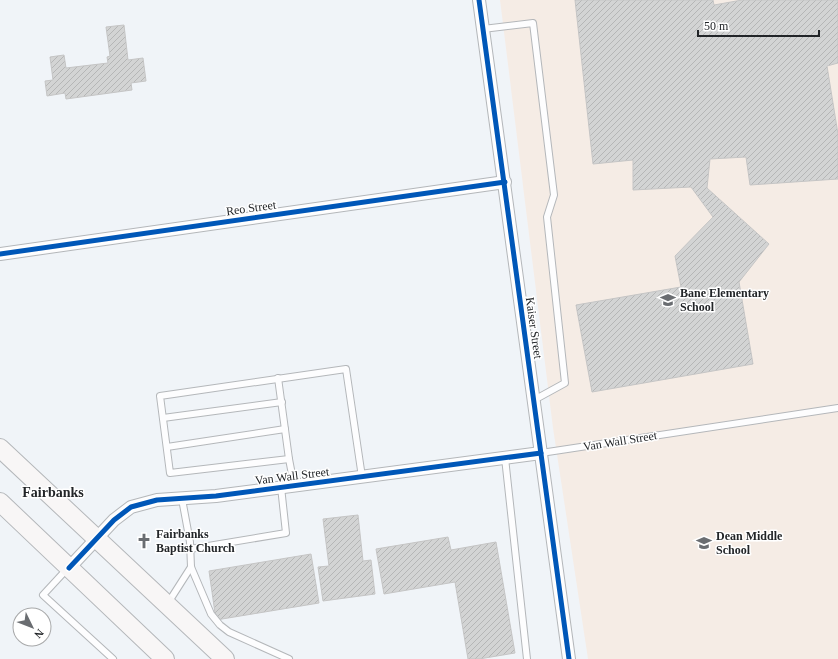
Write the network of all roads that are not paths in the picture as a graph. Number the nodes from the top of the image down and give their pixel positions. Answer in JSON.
{"nodes":[{"id":1,"x":479,"y":0,"type":"edge"},
{"id":2,"x":483,"y":30,"type":"junction"},
{"id":3,"x":505,"y":182,"type":"junction"},
{"id":4,"x":0,"y":254,"type":"edge"},
{"id":5,"x":278,"y":378,"type":"junction"},
{"id":6,"x":534,"y":400,"type":"junction"},
{"id":7,"x":282,"y":402,"type":"junction"},
{"id":8,"x":838,"y":408,"type":"edge"},
{"id":9,"x":163,"y":418,"type":"junction"},
{"id":10,"x":285,"y":429,"type":"junction"},
{"id":11,"x":167,"y":447,"type":"junction"},
{"id":12,"x":0,"y":448,"type":"edge"},
{"id":13,"x":541,"y":453,"type":"junction"},
{"id":14,"x":505,"y":458,"type":"junction"},
{"id":15,"x":289,"y":459,"type":"junction"},
{"id":16,"x":362,"y":477,"type":"junction"},
{"id":17,"x":294,"y":486,"type":"junction"},
{"id":18,"x":281,"y":487,"type":"junction"},
{"id":19,"x":182,"y":498,"type":"junction"},
{"id":20,"x":0,"y":502,"type":"edge"},
{"id":21,"x":96,"y":539,"type":"junction"},
{"id":22,"x":190,"y":549,"type":"junction"},
{"id":23,"x":191,"y":567,"type":"junction"},
{"id":24,"x":69,"y":568,"type":"junction"},
{"id":25,"x":167,"y":604,"type":"junction"},
{"id":26,"x":112,"y":659,"type":"edge"},
{"id":27,"x":165,"y":659,"type":"edge"},
{"id":28,"x":225,"y":659,"type":"edge"},
{"id":29,"x":289,"y":659,"type":"edge"},
{"id":30,"x":527,"y":659,"type":"edge"},
{"id":31,"x":569,"y":659,"type":"edge"}],
"edges":[{"from":1,"to":2,"type":"street","name":"Kaiser Street"},
{"from":2,"to":3,"type":"street","name":"Kaiser Street"},
{"from":2,"to":6,"type":"lane"},
{"from":3,"to":4,"type":"street","name":"Reo Street"},
{"from":3,"to":6,"type":"street","name":"Kaiser Street"},
{"from":5,"to":7,"type":"lane"},
{"from":5,"to":9,"type":"lane"},
{"from":5,"to":16,"type":"lane"},
{"from":6,"to":13,"type":"street","name":"Kaiser Street"},
{"from":7,"to":9,"type":"lane"},
{"from":7,"to":10,"type":"lane"},
{"from":8,"to":13,"type":"lane","name":"Van Wall Street"},
{"from":9,"to":11,"type":"lane"},
{"from":10,"to":11,"type":"lane"},
{"from":10,"to":15,"type":"lane"},
{"from":11,"to":15,"type":"lane"},
{"from":12,"to":21,"type":"main road"},
{"from":13,"to":14,"type":"street","name":"Van Wall Street"},
{"from":13,"to":31,"type":"street","name":"Kaiser Street"},
{"from":14,"to":16,"type":"street","name":"Van Wall Street"},
{"from":14,"to":30,"type":"lane"},
{"from":15,"to":17,"type":"lane"},
{"from":16,"to":17,"type":"street","name":"Van Wall Street"},
{"from":17,"to":18,"type":"street","name":"Van Wall Street"},
{"from":18,"to":19,"type":"street","name":"Van Wall Street"},
{"from":18,"to":22,"type":"lane"},
{"from":19,"to":21,"type":"street","name":"Van Wall Street"},
{"from":19,"to":22,"type":"lane"},
{"from":20,"to":24,"type":"main road"},
{"from":21,"to":24,"type":"street","name":"Van Wall Street"},
{"from":21,"to":25,"type":"main road"},
{"from":22,"to":23,"type":"lane"},
{"from":23,"to":25,"type":"lane"},
{"from":23,"to":29,"type":"lane"},
{"from":24,"to":26,"type":"lane"},
{"from":24,"to":27,"type":"main road"},
{"from":25,"to":28,"type":"main road"}]}
